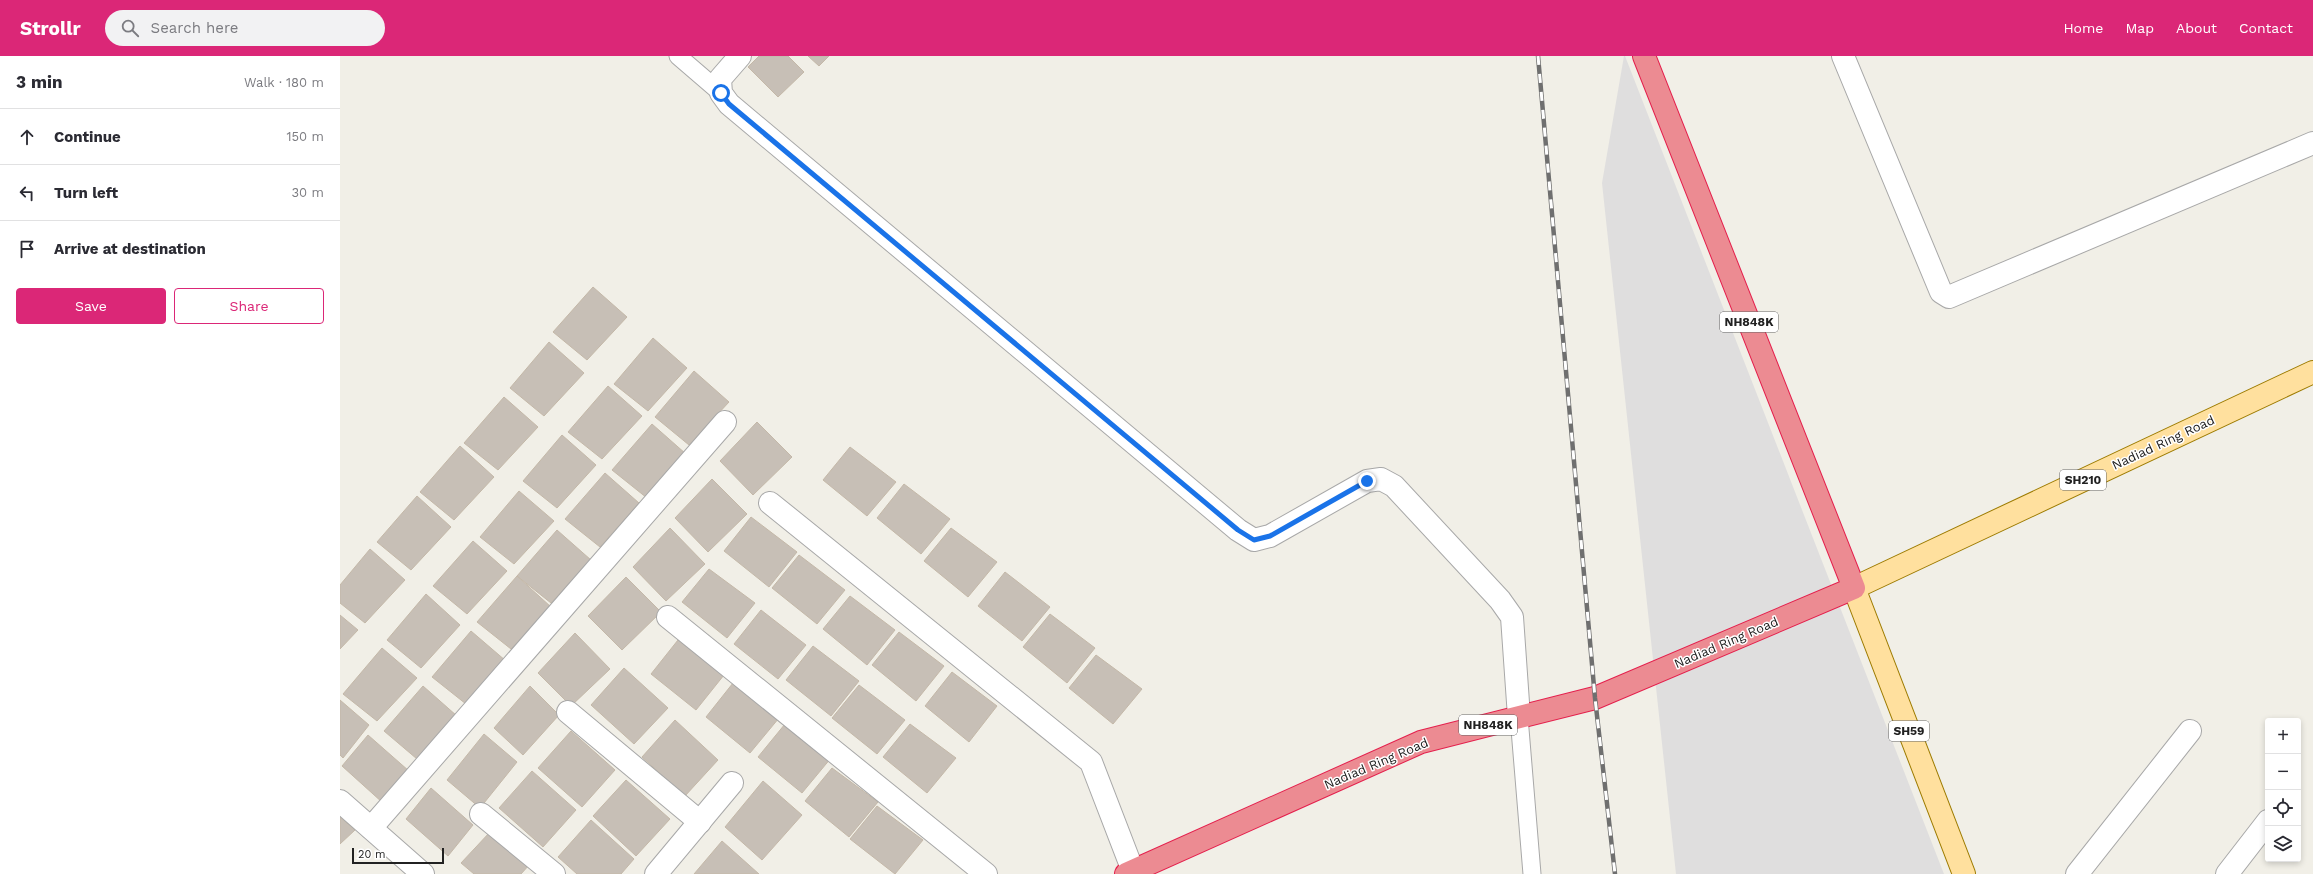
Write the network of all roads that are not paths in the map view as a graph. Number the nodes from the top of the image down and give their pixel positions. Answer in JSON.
{"nodes":[{"id":1,"x":678,"y":56,"type":"edge"},
{"id":2,"x":740,"y":56,"type":"edge"},
{"id":3,"x":1644,"y":56,"type":"edge"},
{"id":4,"x":1843,"y":56,"type":"edge"},
{"id":5,"x":721,"y":93,"type":"junction"},
{"id":6,"x":2313,"y":143,"type":"edge"},
{"id":7,"x":2313,"y":372,"type":"edge"},
{"id":8,"x":725,"y":422,"type":"dead end"},
{"id":9,"x":770,"y":503,"type":"dead end"},
{"id":10,"x":1854,"y":588,"type":"junction"},
{"id":11,"x":668,"y":617,"type":"dead end"},
{"id":12,"x":568,"y":712,"type":"dead end"},
{"id":13,"x":1519,"y":718,"type":"junction"},
{"id":14,"x":2190,"y":732,"type":"dead end"},
{"id":15,"x":732,"y":783,"type":"dead end"},
{"id":16,"x":340,"y":801,"type":"edge"},
{"id":17,"x":481,"y":814,"type":"dead end"},
{"id":18,"x":700,"y":822,"type":"junction"},
{"id":19,"x":2265,"y":825,"type":"edge"},
{"id":20,"x":371,"y":828,"type":"junction"},
{"id":21,"x":1129,"y":872,"type":"edge"},
{"id":22,"x":423,"y":874,"type":"edge"},
{"id":23,"x":554,"y":874,"type":"edge"},
{"id":24,"x":656,"y":874,"type":"edge"},
{"id":25,"x":986,"y":874,"type":"edge"},
{"id":26,"x":1532,"y":874,"type":"edge"},
{"id":27,"x":1964,"y":874,"type":"edge"},
{"id":28,"x":2077,"y":874,"type":"edge"},
{"id":29,"x":2227,"y":874,"type":"edge"}],
"edges":[{"from":1,"to":5,"type":"lane"},
{"from":2,"to":5,"type":"street"},
{"from":3,"to":10,"type":"highway","number":"NH848K"},
{"from":4,"to":6,"type":"street"},
{"from":5,"to":13,"type":"street"},
{"from":7,"to":10,"type":"main road","name":"Nadiad Ring Road","number":"SH210"},
{"from":8,"to":20,"type":"street"},
{"from":9,"to":21,"type":"street"},
{"from":10,"to":13,"type":"highway","name":"Nadiad Ring Road","number":"NH848K"},
{"from":10,"to":27,"type":"main road","number":"SH59"},
{"from":11,"to":25,"type":"street"},
{"from":12,"to":18,"type":"street"},
{"from":13,"to":21,"type":"highway","name":"Nadiad Ring Road","number":"NH848K"},
{"from":13,"to":26,"type":"lane"},
{"from":14,"to":28,"type":"street"},
{"from":15,"to":18,"type":"street"},
{"from":16,"to":20,"type":"street"},
{"from":17,"to":23,"type":"street"},
{"from":18,"to":24,"type":"street"},
{"from":19,"to":29,"type":"street"},
{"from":20,"to":22,"type":"street"}]}
